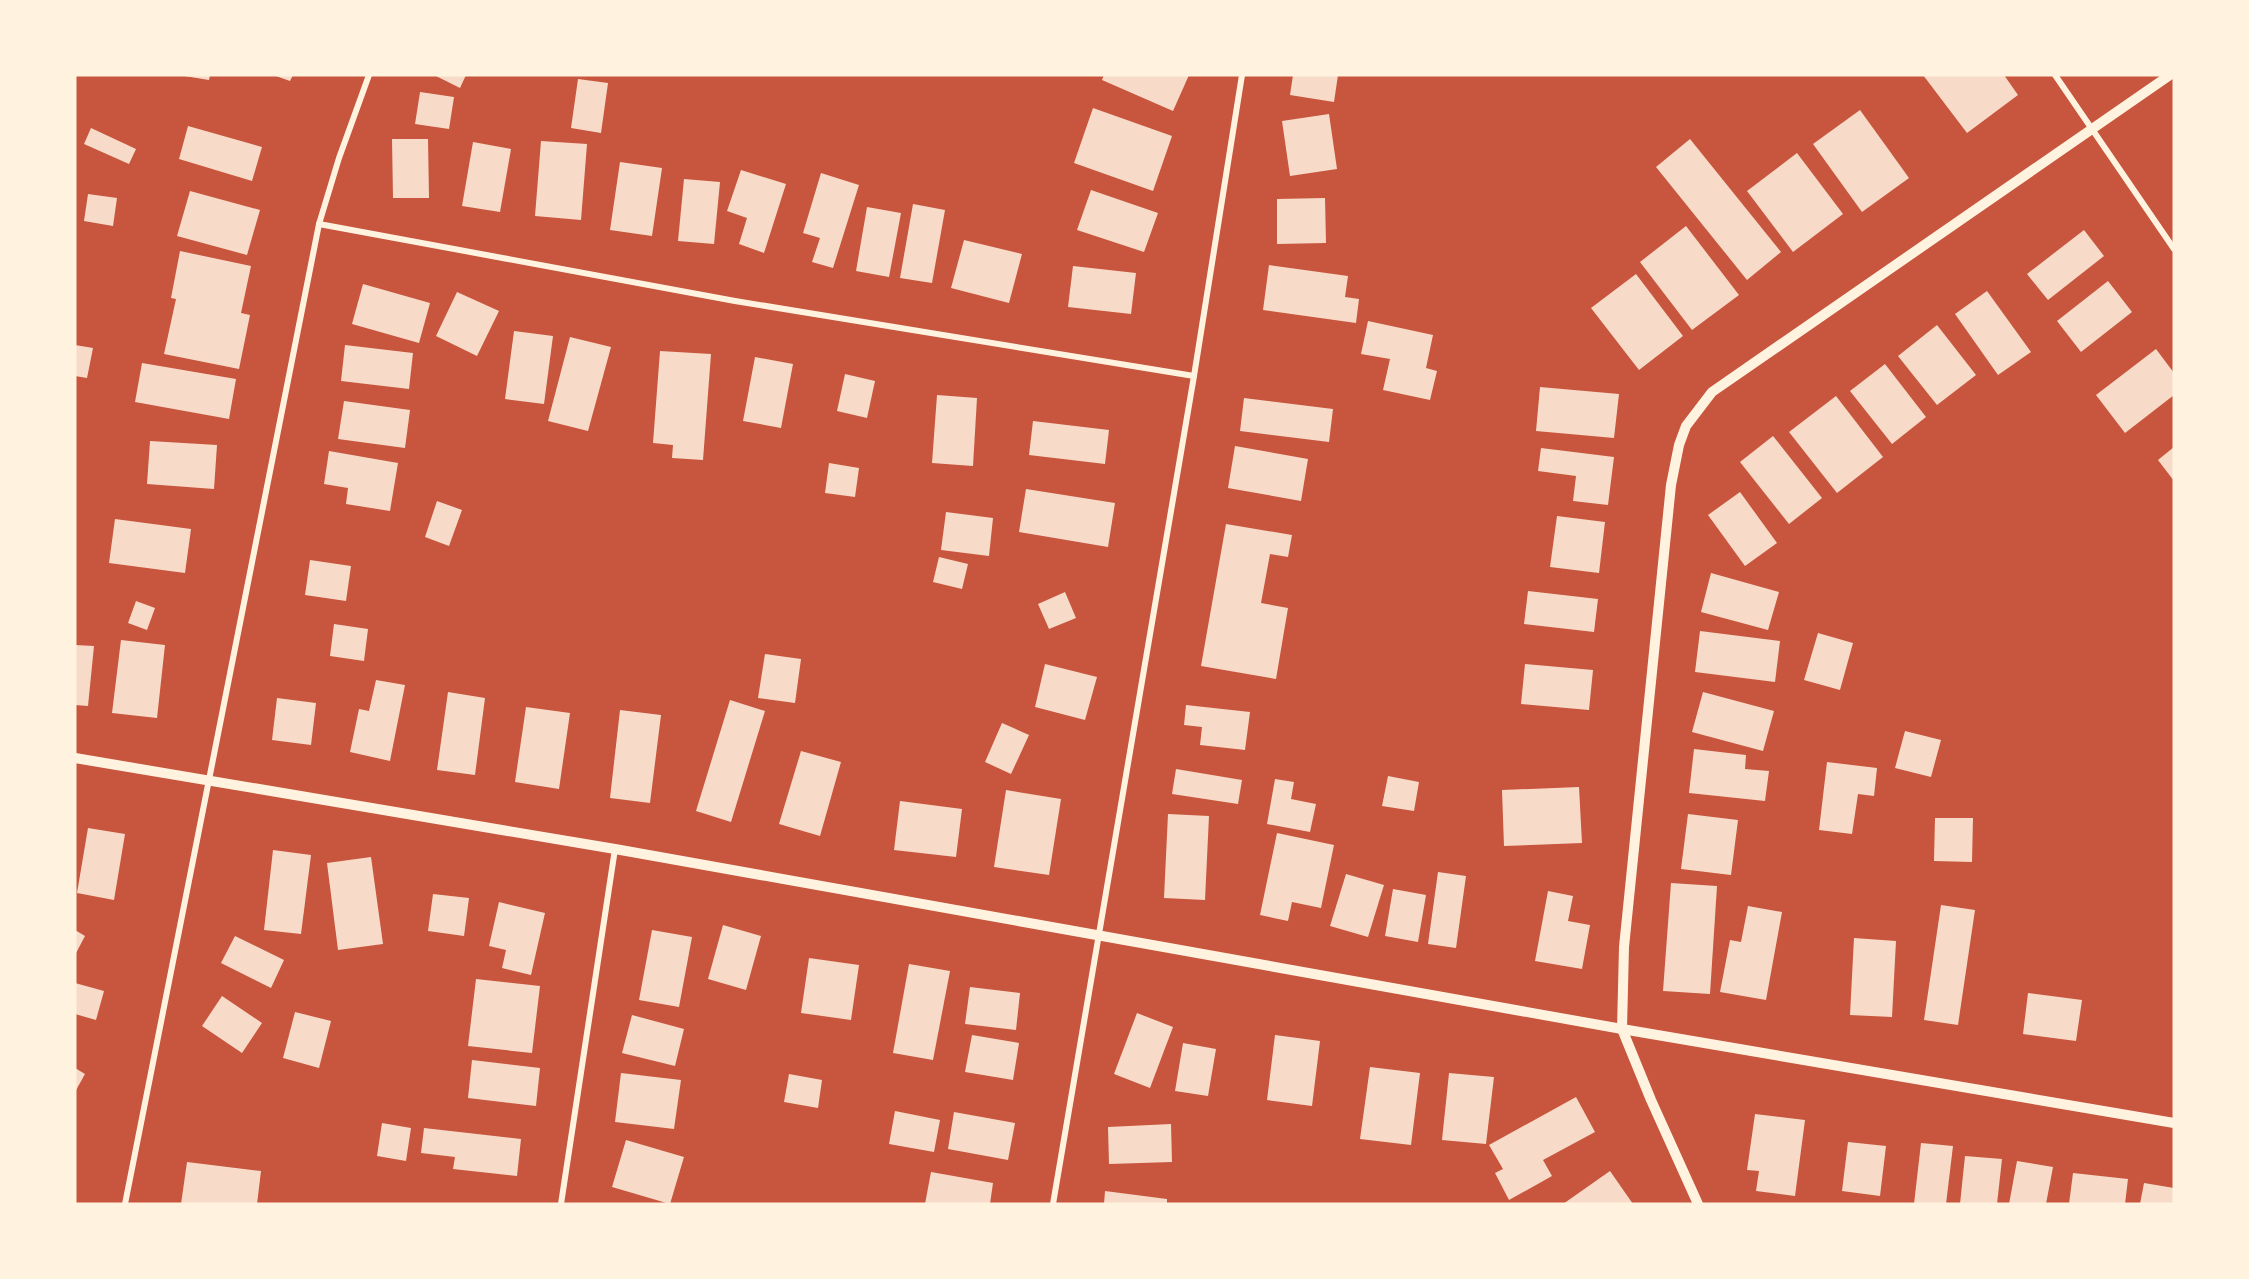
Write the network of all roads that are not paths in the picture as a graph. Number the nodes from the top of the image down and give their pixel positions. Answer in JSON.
{"nodes":[{"id":1,"x":369,"y":75,"type":"edge"},
{"id":2,"x":1242,"y":75,"type":"edge"},
{"id":3,"x":2055,"y":75,"type":"edge"},
{"id":4,"x":2170,"y":75,"type":"edge"},
{"id":5,"x":2092,"y":129,"type":"junction"},
{"id":6,"x":319,"y":224,"type":"junction"},
{"id":7,"x":2174,"y":249,"type":"edge"},
{"id":8,"x":1194,"y":375,"type":"junction"},
{"id":9,"x":75,"y":758,"type":"edge"},
{"id":10,"x":209,"y":781,"type":"junction"},
{"id":11,"x":615,"y":849,"type":"junction"},
{"id":12,"x":1098,"y":934,"type":"junction"},
{"id":13,"x":1622,"y":1029,"type":"junction"},
{"id":14,"x":2174,"y":1123,"type":"edge"},
{"id":15,"x":125,"y":1204,"type":"edge"},
{"id":16,"x":561,"y":1204,"type":"edge"},
{"id":17,"x":1053,"y":1204,"type":"edge"},
{"id":18,"x":1698,"y":1204,"type":"edge"}],
"edges":[{"from":1,"to":6,"type":"street"},
{"from":2,"to":8,"type":"street"},
{"from":3,"to":5,"type":"street"},
{"from":4,"to":5,"type":"street"},
{"from":5,"to":7,"type":"street"},
{"from":5,"to":13,"type":"street"},
{"from":6,"to":8,"type":"street"},
{"from":6,"to":10,"type":"street"},
{"from":8,"to":12,"type":"street"},
{"from":9,"to":10,"type":"street"},
{"from":10,"to":11,"type":"street"},
{"from":10,"to":15,"type":"street"},
{"from":11,"to":12,"type":"street"},
{"from":11,"to":16,"type":"street"},
{"from":12,"to":13,"type":"street"},
{"from":12,"to":17,"type":"street"},
{"from":13,"to":14,"type":"street"},
{"from":13,"to":18,"type":"street"}]}
